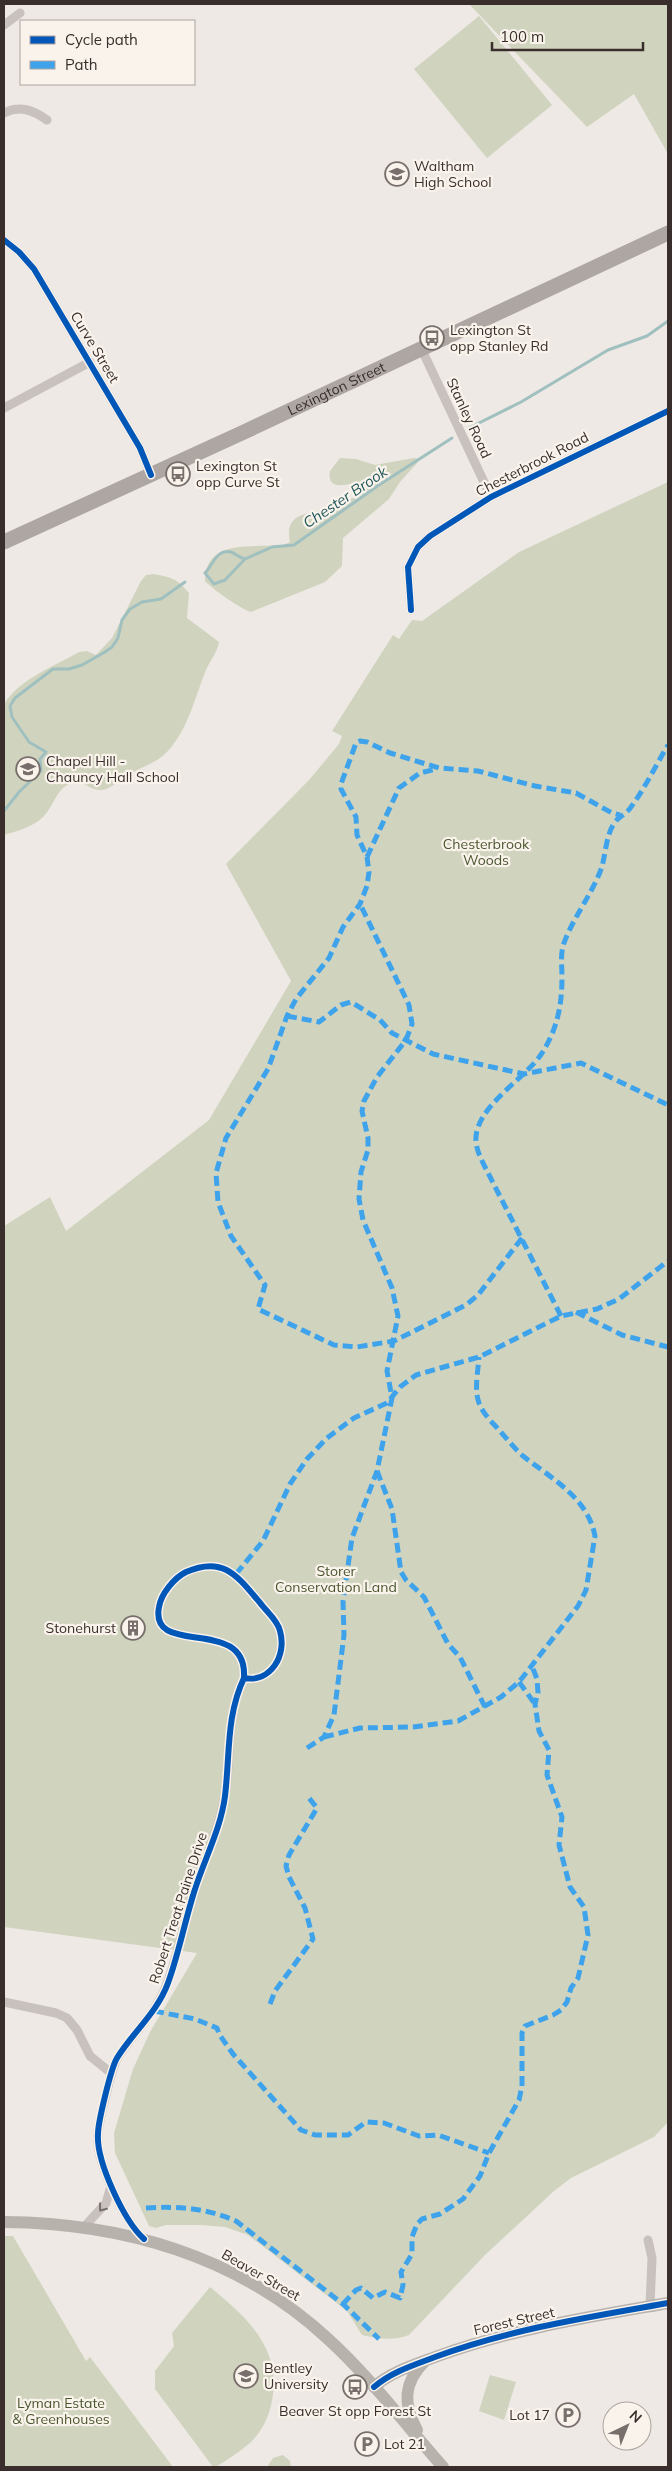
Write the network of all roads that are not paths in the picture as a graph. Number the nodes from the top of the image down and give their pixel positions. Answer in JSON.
{"nodes":[{"id":1,"x":20,"y":13,"type":"dead end"},
{"id":2,"x":4,"y":25,"type":"edge"},
{"id":3,"x":4,"y":113,"type":"edge"},
{"id":4,"x":47,"y":120,"type":"dead end"},
{"id":5,"x":668,"y":233,"type":"edge"},
{"id":6,"x":4,"y":240,"type":"edge"},
{"id":7,"x":422,"y":350,"type":"junction"},
{"id":8,"x":90,"y":362,"type":"junction"},
{"id":9,"x":4,"y":408,"type":"edge"},
{"id":10,"x":668,"y":410,"type":"edge"},
{"id":11,"x":151,"y":475,"type":"junction"},
{"id":12,"x":491,"y":497,"type":"junction"},
{"id":13,"x":4,"y":542,"type":"edge"},
{"id":14,"x":411,"y":610,"type":"dead end"},
{"id":15,"x":244,"y":1678,"type":"junction"},
{"id":16,"x":4,"y":2002,"type":"edge"},
{"id":17,"x":111,"y":2073,"type":"junction"},
{"id":18,"x":112,"y":2186,"type":"junction"},
{"id":19,"x":4,"y":2222,"type":"edge"},
{"id":20,"x":85,"y":2226,"type":"junction"},
{"id":21,"x":144,"y":2239,"type":"junction"},
{"id":22,"x":648,"y":2240,"type":"dead end"},
{"id":23,"x":668,"y":2303,"type":"edge"},
{"id":24,"x":650,"y":2306,"type":"junction"},
{"id":25,"x":425,"y":2361,"type":"junction"},
{"id":26,"x":374,"y":2387,"type":"junction"},
{"id":27,"x":434,"y":2457,"type":"junction"},
{"id":28,"x":443,"y":2467,"type":"edge"}],
"edges":[{"from":1,"to":2,"type":"street"},
{"from":3,"to":4,"type":"street"},
{"from":5,"to":7,"type":"main road","name":"Lexington Street"},
{"from":6,"to":8,"type":"street","name":"Curve Street"},
{"from":7,"to":11,"type":"main road","name":"Lexington Street"},
{"from":7,"to":12,"type":"street","name":"Stanley Road"},
{"from":8,"to":9,"type":"street"},
{"from":8,"to":11,"type":"street","name":"Curve Street"},
{"from":10,"to":12,"type":"street","name":"Chesterbrook Road"},
{"from":11,"to":13,"type":"main road","name":"Lexington Street"},
{"from":12,"to":14,"type":"street","name":"Chesterbrook Road"},
{"from":15,"to":15,"type":"street"},
{"from":15,"to":17,"type":"street","name":"Robert Treat Paine Drive"},
{"from":16,"to":17,"type":"street"},
{"from":17,"to":18,"type":"street","name":"Robert Treat Paine Drive"},
{"from":18,"to":20,"type":"street","one_way":true},
{"from":18,"to":21,"type":"street","name":"Robert Treat Paine Drive"},
{"from":19,"to":20,"type":"main road","name":"Beaver Street"},
{"from":20,"to":21,"type":"main road","name":"Beaver Street"},
{"from":21,"to":26,"type":"main road","name":"Beaver Street"},
{"from":22,"to":24,"type":"street"},
{"from":23,"to":24,"type":"main road","name":"Forest Street"},
{"from":24,"to":25,"type":"main road","name":"Forest Street"},
{"from":25,"to":26,"type":"main road","name":"Forest Street"},
{"from":25,"to":27,"type":"main road"},
{"from":26,"to":27,"type":"main road","name":"Beaver Street"},
{"from":27,"to":28,"type":"main road","name":"Beaver Street"}]}
